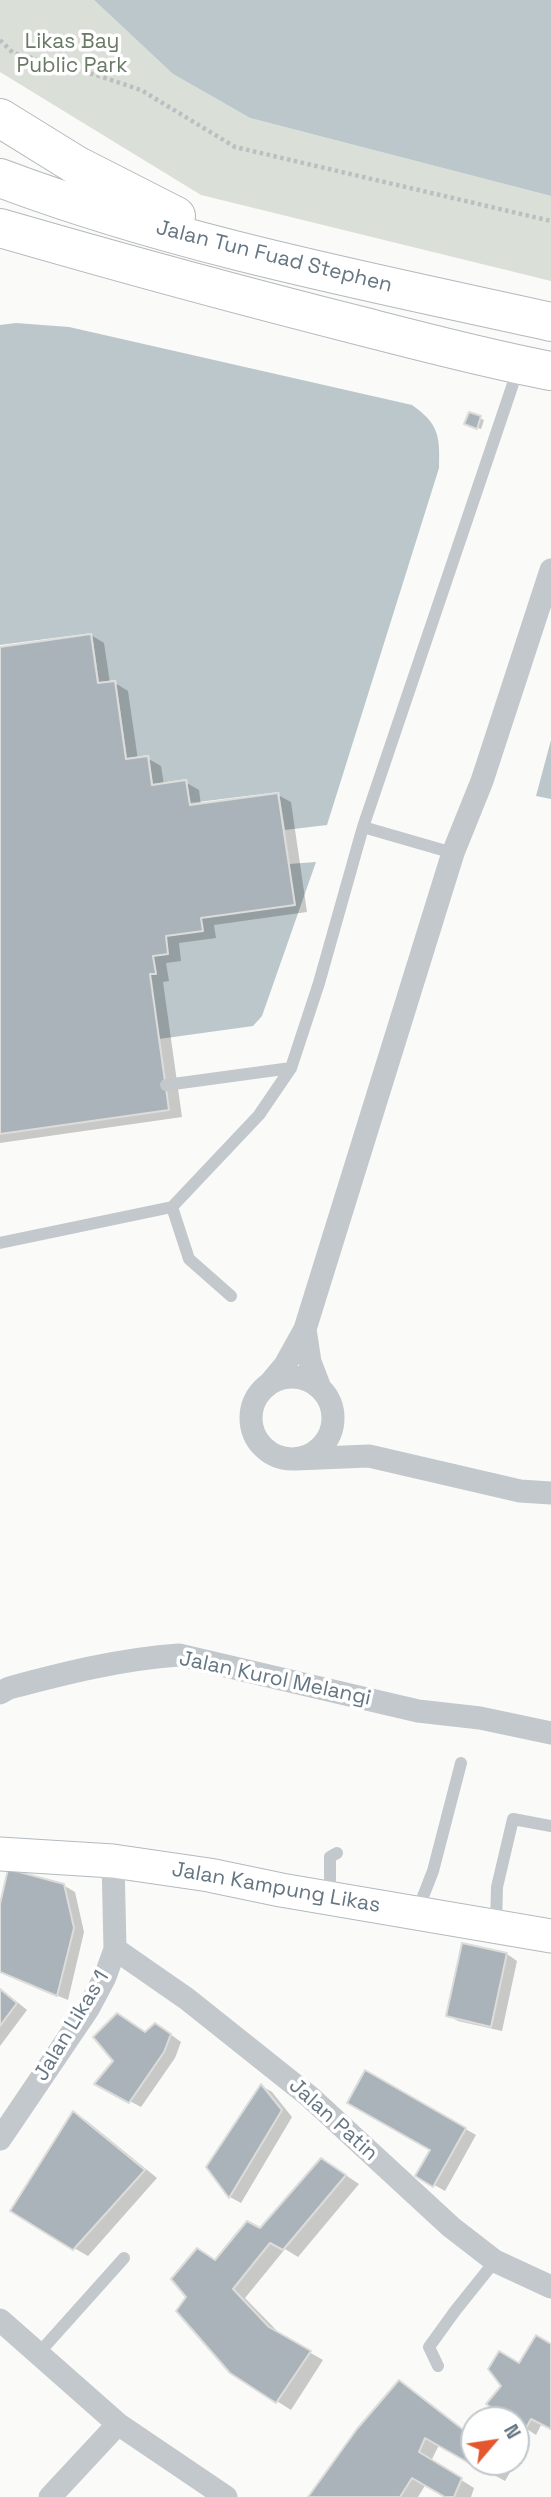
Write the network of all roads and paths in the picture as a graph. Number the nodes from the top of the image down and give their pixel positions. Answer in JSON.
{"nodes":[{"id":1,"x":0,"y":40,"type":"edge"},
{"id":2,"x":0,"y":118,"type":"edge"},
{"id":3,"x":0,"y":178,"type":"edge"},
{"id":4,"x":551,"y":221,"type":"edge"},
{"id":5,"x":0,"y":228,"type":"edge"},
{"id":6,"x":260,"y":258,"type":"junction"},
{"id":7,"x":551,"y":322,"type":"edge"},
{"id":8,"x":535,"y":368,"type":"edge"},
{"id":9,"x":551,"y":570,"type":"edge"},
{"id":10,"x":363,"y":827,"type":"junction"},
{"id":11,"x":453,"y":853,"type":"junction"},
{"id":12,"x":291,"y":1068,"type":"junction"},
{"id":13,"x":166,"y":1085,"type":"dead end"},
{"id":14,"x":172,"y":1208,"type":"junction"},
{"id":15,"x":0,"y":1243,"type":"edge"},
{"id":16,"x":230,"y":1296,"type":"dead end"},
{"id":17,"x":305,"y":1329,"type":"junction"},
{"id":18,"x":270,"y":1383,"type":"junction"},
{"id":19,"x":320,"y":1388,"type":"junction"},
{"id":20,"x":333,"y":1411,"type":"junction"},
{"id":21,"x":369,"y":1456,"type":"junction"},
{"id":22,"x":296,"y":1459,"type":"junction"},
{"id":23,"x":551,"y":1493,"type":"edge"},
{"id":24,"x":0,"y":1693,"type":"edge"},
{"id":25,"x":551,"y":1733,"type":"edge"},
{"id":26,"x":461,"y":1763,"type":"dead end"},
{"id":27,"x":551,"y":1826,"type":"edge"},
{"id":28,"x":337,"y":1853,"type":"dead end"},
{"id":29,"x":0,"y":1854,"type":"edge"},
{"id":30,"x":113,"y":1861,"type":"junction"},
{"id":31,"x":330,"y":1898,"type":"junction"},
{"id":32,"x":417,"y":1912,"type":"junction"},
{"id":33,"x":496,"y":1926,"type":"junction"},
{"id":34,"x":551,"y":1936,"type":"edge"},
{"id":35,"x":115,"y":1949,"type":"junction"},
{"id":36,"x":0,"y":2139,"type":"edge"},
{"id":37,"x":124,"y":2258,"type":"dead end"},
{"id":38,"x":495,"y":2261,"type":"junction"},
{"id":39,"x":551,"y":2287,"type":"edge"},
{"id":40,"x":0,"y":2320,"type":"edge"},
{"id":41,"x":38,"y":2354,"type":"junction"},
{"id":42,"x":438,"y":2366,"type":"dead end"},
{"id":43,"x":118,"y":2424,"type":"junction"},
{"id":44,"x":50,"y":2497,"type":"edge"},
{"id":45,"x":226,"y":2497,"type":"edge"}],
"edges":[{"from":1,"to":4,"type":"path"},
{"from":2,"to":6,"type":"highway"},
{"from":3,"to":6,"type":"highway","name":"Jalan Tun Fuad Stephen"},
{"from":5,"to":8,"type":"highway","name":"Jalan Tun Fuad Stephen"},
{"from":6,"to":7,"type":"highway","name":"Jalan Tun Fuad Stephen"},
{"from":8,"to":10,"type":"lane"},
{"from":9,"to":11,"type":"street"},
{"from":10,"to":11,"type":"lane"},
{"from":10,"to":12,"type":"lane"},
{"from":11,"to":17,"type":"street"},
{"from":12,"to":13,"type":"lane"},
{"from":12,"to":14,"type":"lane"},
{"from":14,"to":15,"type":"lane"},
{"from":14,"to":16,"type":"lane"},
{"from":17,"to":18,"type":"street"},
{"from":17,"to":19,"type":"street"},
{"from":18,"to":19,"type":"street"},
{"from":18,"to":22,"type":"street"},
{"from":19,"to":20,"type":"street"},
{"from":20,"to":21,"type":"street"},
{"from":20,"to":22,"type":"street"},
{"from":21,"to":22,"type":"street"},
{"from":21,"to":23,"type":"street"},
{"from":24,"to":25,"type":"street","name":"Jalan Kurol Melangi"},
{"from":26,"to":32,"type":"lane"},
{"from":27,"to":33,"type":"lane"},
{"from":28,"to":31,"type":"lane"},
{"from":29,"to":30,"type":"main road","name":"Jalan Kampung Likas"},
{"from":30,"to":31,"type":"main road","name":"Jalan Kampung Likas"},
{"from":30,"to":35,"type":"street","name":"Jalan Likas 1"},
{"from":31,"to":32,"type":"main road","name":"Jalan Kampung Likas"},
{"from":32,"to":33,"type":"main road","name":"Jalan Kampung Likas"},
{"from":33,"to":34,"type":"main road","name":"Jalan Kampung Likas"},
{"from":35,"to":36,"type":"street","name":"Jalan Likas 1"},
{"from":35,"to":38,"type":"street","name":"Jalan Patin"},
{"from":37,"to":41,"type":"lane"},
{"from":38,"to":39,"type":"street","name":"Jalan Patin"},
{"from":38,"to":42,"type":"lane"},
{"from":40,"to":41,"type":"street"},
{"from":41,"to":43,"type":"street"},
{"from":43,"to":44,"type":"street"},
{"from":43,"to":45,"type":"street"}]}
